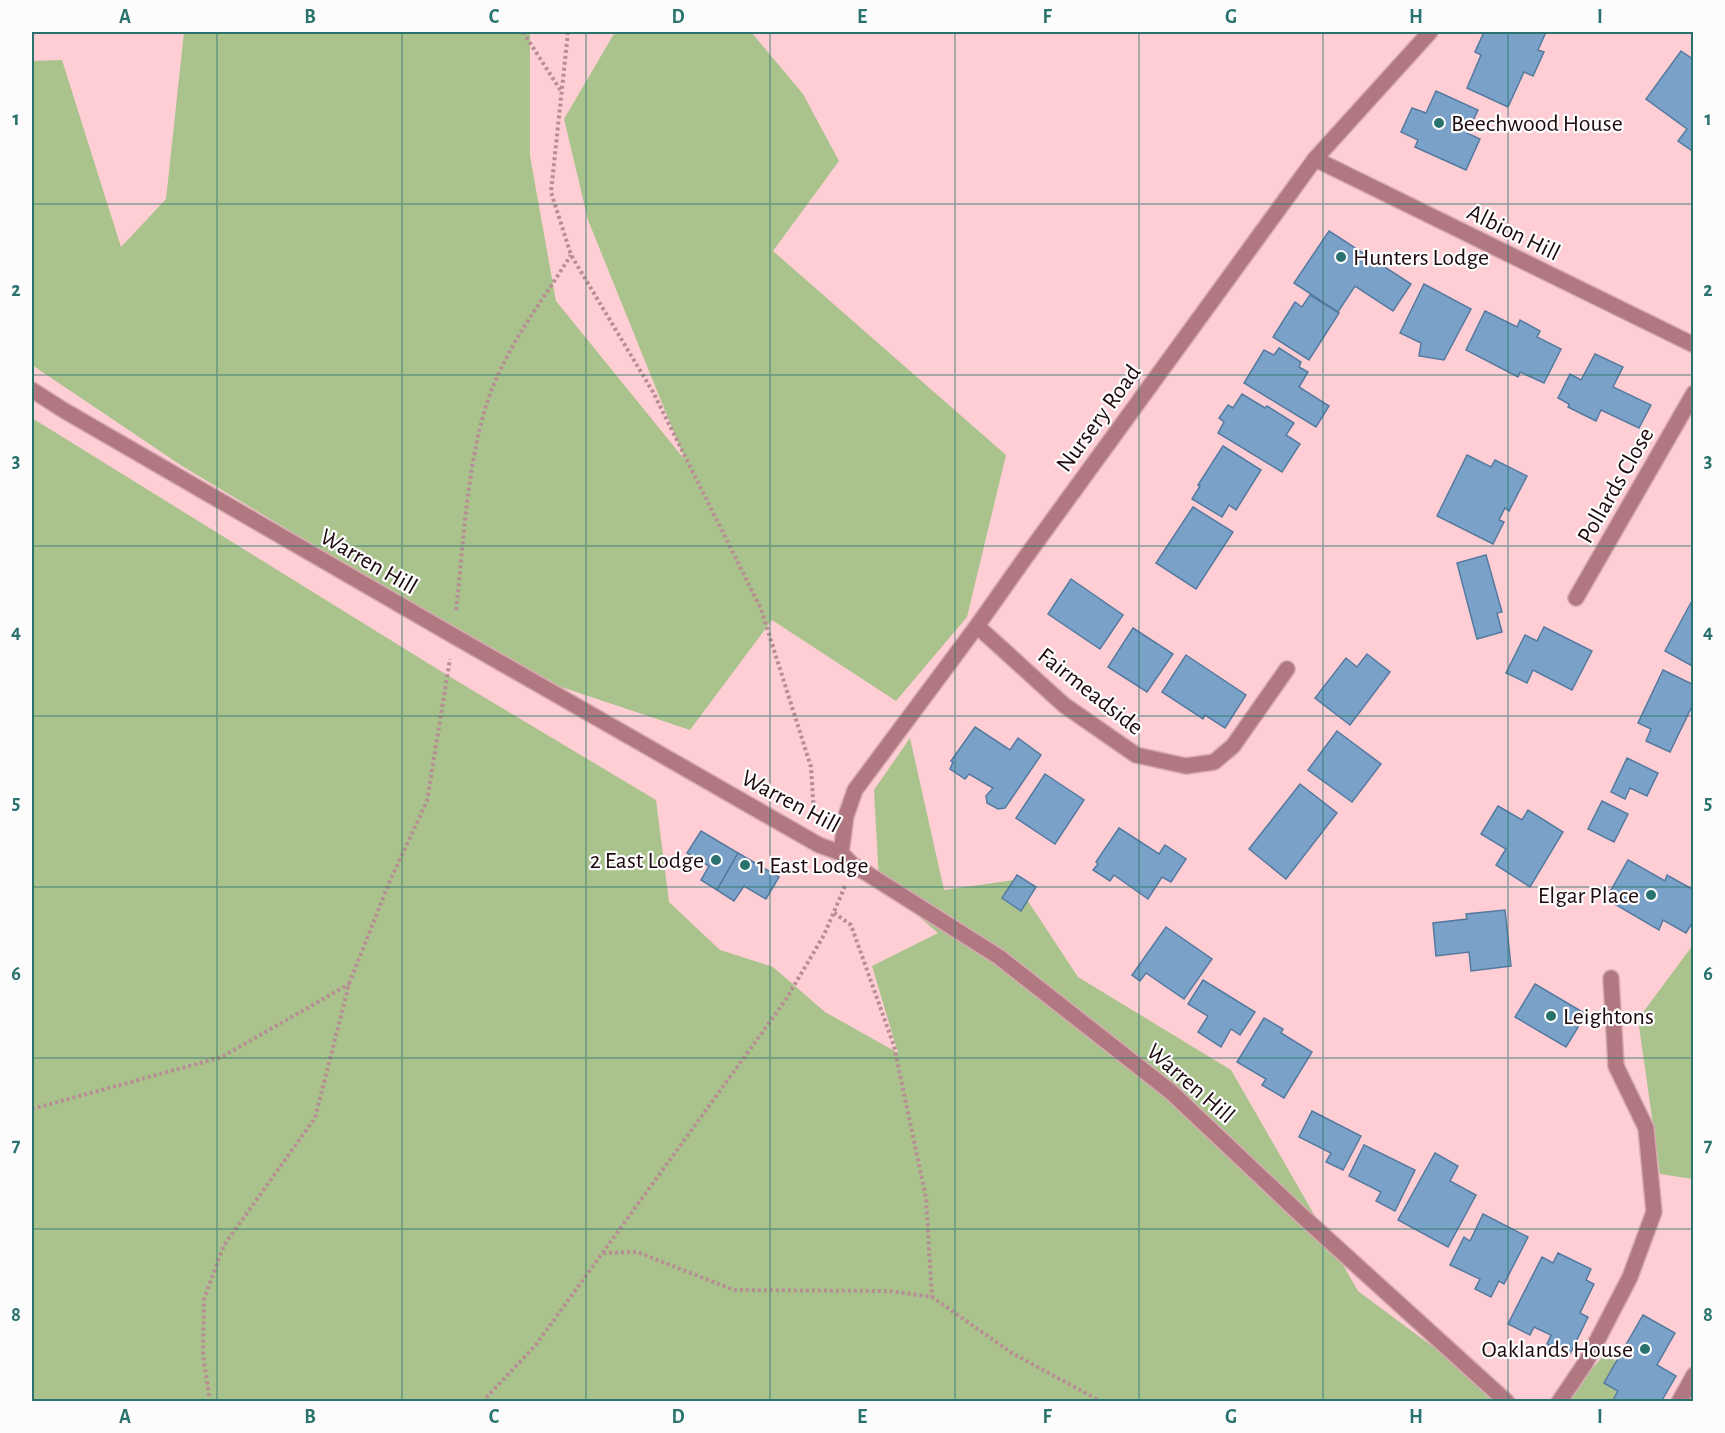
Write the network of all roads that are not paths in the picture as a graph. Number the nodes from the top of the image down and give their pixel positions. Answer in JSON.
{"nodes":[{"id":1,"x":1430,"y":32,"type":"edge"},
{"id":2,"x":1315,"y":159,"type":"junction"},
{"id":3,"x":1694,"y":345,"type":"edge"},
{"id":4,"x":32,"y":390,"type":"edge"},
{"id":5,"x":1694,"y":393,"type":"edge"},
{"id":6,"x":1576,"y":598,"type":"dead end"},
{"id":7,"x":977,"y":626,"type":"junction"},
{"id":8,"x":1287,"y":669,"type":"dead end"},
{"id":9,"x":841,"y":853,"type":"junction"},
{"id":10,"x":1611,"y":978,"type":"dead end"},
{"id":11,"x":1694,"y":1375,"type":"edge"},
{"id":12,"x":1507,"y":1401,"type":"edge"},
{"id":13,"x":1559,"y":1401,"type":"edge"},
{"id":14,"x":1679,"y":1401,"type":"edge"}],
"edges":[{"from":1,"to":2,"type":"street","name":"Nursery Road"},
{"from":2,"to":3,"type":"street","name":"Albion Hill"},
{"from":2,"to":7,"type":"street","name":"Nursery Road"},
{"from":4,"to":9,"type":"street","name":"Warren Hill"},
{"from":5,"to":6,"type":"street","name":"Pollards Close"},
{"from":7,"to":8,"type":"street","name":"Fairmeadside"},
{"from":7,"to":9,"type":"street","name":"Nursery Road"},
{"from":9,"to":12,"type":"street","name":"Warren Hill"},
{"from":10,"to":13,"type":"street"},
{"from":11,"to":14,"type":"street"}]}
